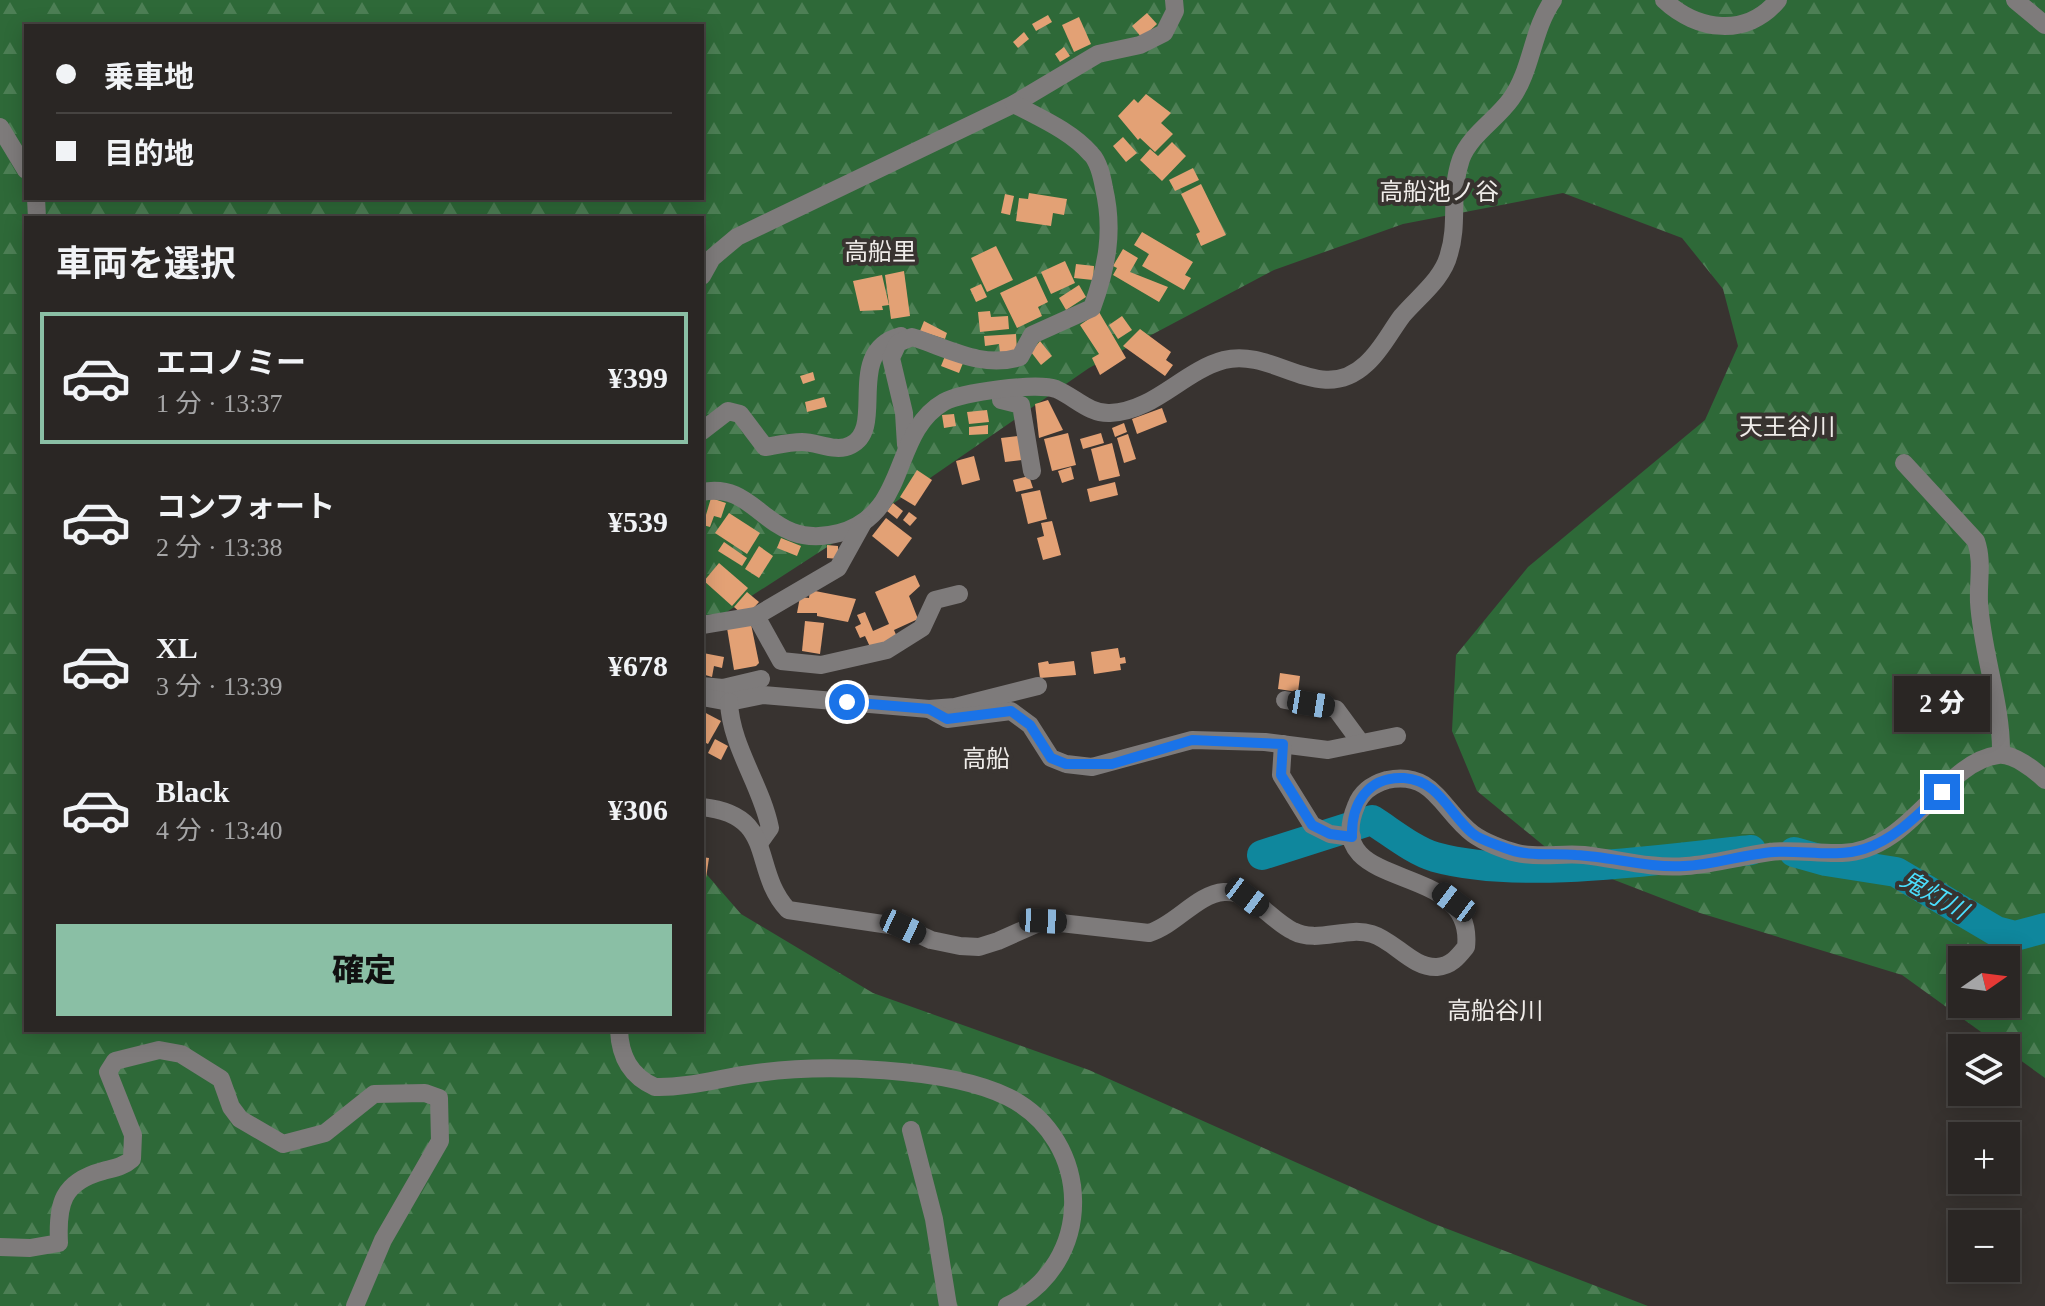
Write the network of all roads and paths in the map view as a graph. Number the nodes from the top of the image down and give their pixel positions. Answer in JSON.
{"nodes":[{"id":1,"x":1174,"y":0,"type":"edge"},
{"id":2,"x":1553,"y":0,"type":"edge"},
{"id":3,"x":1664,"y":0,"type":"edge"},
{"id":4,"x":1778,"y":0,"type":"edge"},
{"id":5,"x":2015,"y":0,"type":"edge"},
{"id":6,"x":2045,"y":25,"type":"edge"},
{"id":7,"x":1014,"y":104,"type":"junction"},
{"id":8,"x":0,"y":127,"type":"edge"},
{"id":9,"x":24,"y":167,"type":"edge"},
{"id":10,"x":704,"y":272,"type":"edge"},
{"id":11,"x":912,"y":337,"type":"junction"},
{"id":12,"x":1001,"y":391,"type":"junction"},
{"id":13,"x":704,"y":429,"type":"edge"},
{"id":14,"x":906,"y":452,"type":"junction"},
{"id":15,"x":1904,"y":463,"type":"dead end"},
{"id":16,"x":1032,"y":471,"type":"dead end"},
{"id":17,"x":704,"y":492,"type":"edge"},
{"id":18,"x":866,"y":519,"type":"junction"},
{"id":19,"x":959,"y":594,"type":"dead end"},
{"id":20,"x":756,"y":616,"type":"junction"},
{"id":21,"x":704,"y":625,"type":"edge"},
{"id":22,"x":761,"y":679,"type":"dead end"},
{"id":23,"x":704,"y":686,"type":"edge"},
{"id":24,"x":1038,"y":686,"type":"dead end"},
{"id":25,"x":704,"y":697,"type":"edge"},
{"id":26,"x":1285,"y":700,"type":"dead end"},
{"id":27,"x":729,"y":702,"type":"junction"},
{"id":28,"x":929,"y":709,"type":"junction"},
{"id":29,"x":1397,"y":736,"type":"dead end"},
{"id":30,"x":1361,"y":743,"type":"junction"},
{"id":31,"x":1283,"y":744,"type":"junction"},
{"id":32,"x":2001,"y":754,"type":"junction"},
{"id":33,"x":2045,"y":780,"type":"edge"},
{"id":34,"x":704,"y":808,"type":"edge"},
{"id":35,"x":1352,"y":837,"type":"junction"},
{"id":36,"x":760,"y":842,"type":"junction"},
{"id":37,"x":619,"y":1032,"type":"edge"},
{"id":38,"x":911,"y":1130,"type":"dead end"},
{"id":39,"x":0,"y":1247,"type":"edge"},
{"id":40,"x":355,"y":1306,"type":"edge"},
{"id":41,"x":948,"y":1306,"type":"edge"},
{"id":42,"x":1007,"y":1306,"type":"edge"}],
"edges":[{"from":1,"to":7,"type":"street"},
{"from":2,"to":12,"type":"street"},
{"from":3,"to":4,"type":"street"},
{"from":5,"to":6,"type":"street"},
{"from":7,"to":10,"type":"street"},
{"from":7,"to":11,"type":"street"},
{"from":8,"to":9,"type":"street"},
{"from":11,"to":13,"type":"street"},
{"from":11,"to":14,"type":"street"},
{"from":12,"to":14,"type":"street"},
{"from":12,"to":16,"type":"street"},
{"from":14,"to":18,"type":"street"},
{"from":15,"to":32,"type":"street"},
{"from":17,"to":18,"type":"street"},
{"from":18,"to":20,"type":"street"},
{"from":19,"to":20,"type":"street"},
{"from":20,"to":21,"type":"street"},
{"from":22,"to":23,"type":"street"},
{"from":24,"to":28,"type":"street"},
{"from":25,"to":27,"type":"street"},
{"from":26,"to":30,"type":"street"},
{"from":27,"to":28,"type":"street"},
{"from":27,"to":36,"type":"street"},
{"from":28,"to":31,"type":"street"},
{"from":29,"to":30,"type":"street"},
{"from":30,"to":31,"type":"street"},
{"from":31,"to":35,"type":"street"},
{"from":32,"to":33,"type":"street"},
{"from":32,"to":35,"type":"street"},
{"from":34,"to":36,"type":"street"},
{"from":35,"to":36,"type":"street"},
{"from":37,"to":42,"type":"street"},
{"from":38,"to":41,"type":"street"},
{"from":39,"to":40,"type":"street"}]}
